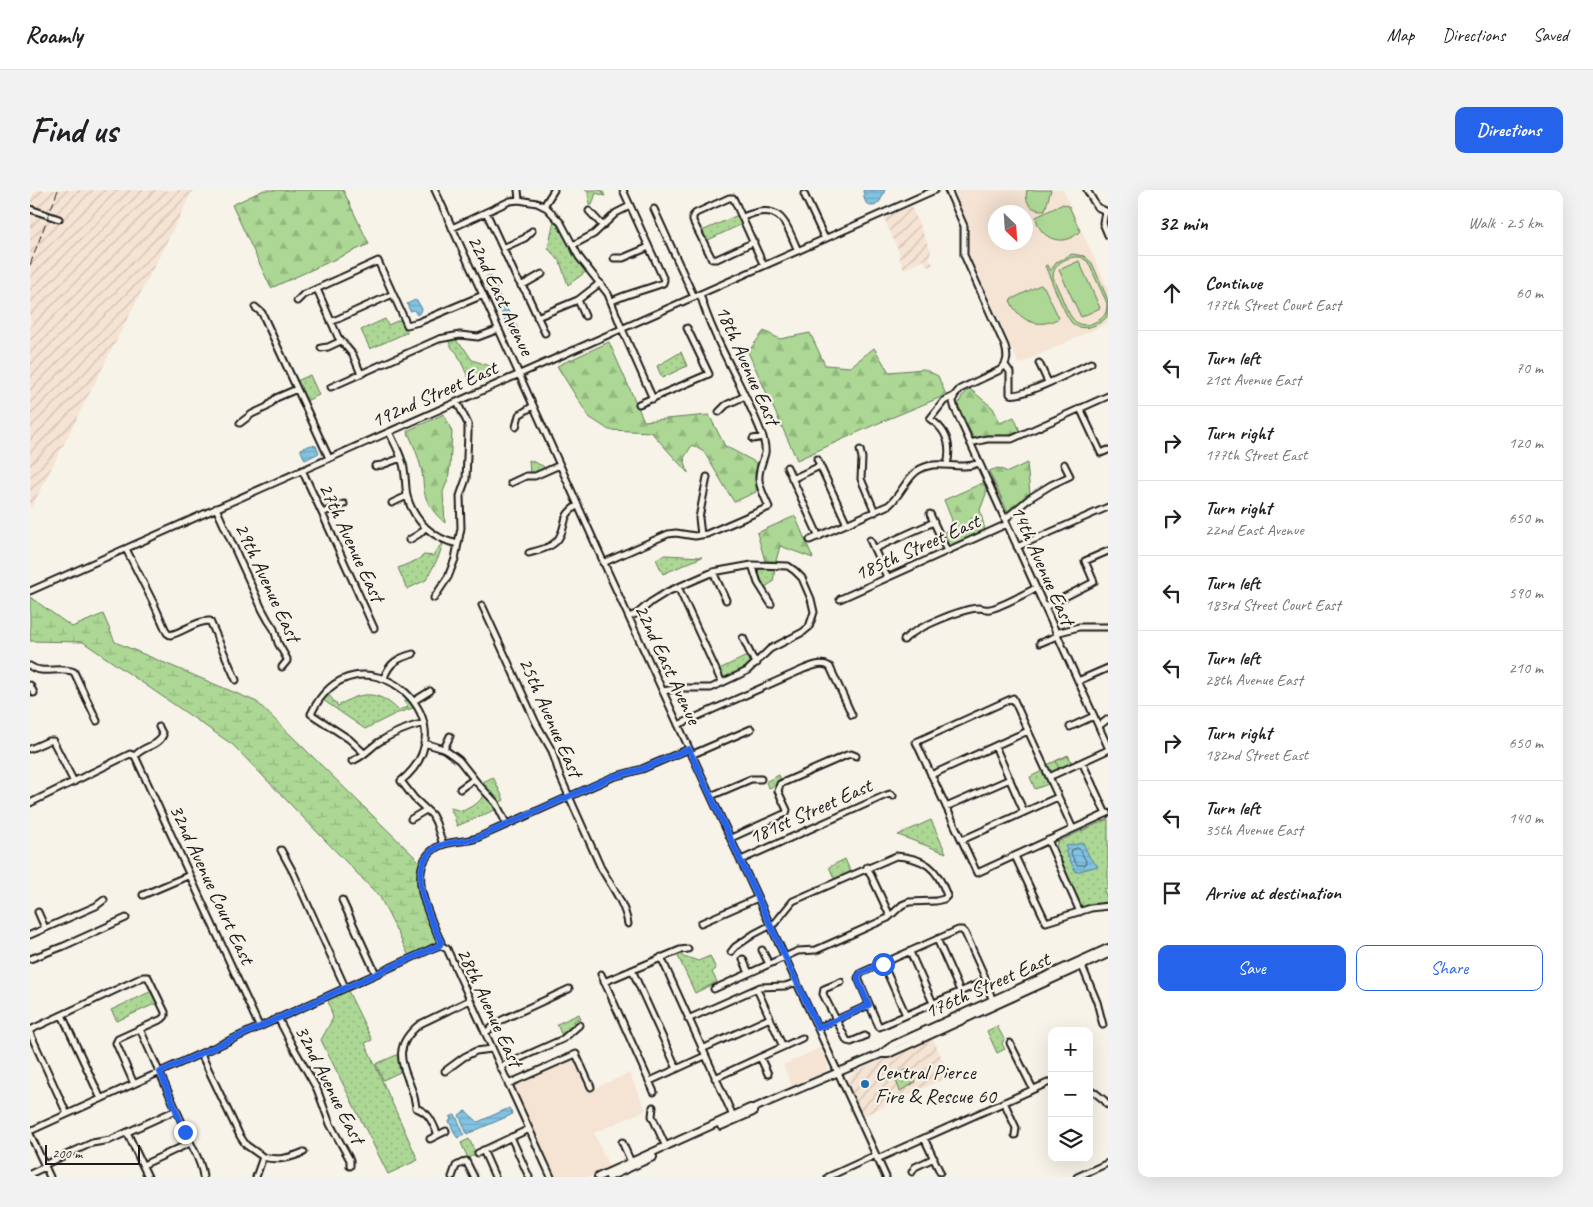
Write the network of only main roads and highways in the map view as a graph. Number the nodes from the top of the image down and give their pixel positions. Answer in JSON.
{"nodes":[{"id":1,"x":1108,"y":948,"type":"edge"},
{"id":2,"x":1108,"y":954,"type":"edge"},
{"id":3,"x":1099,"y":955,"type":"junction"},
{"id":4,"x":1025,"y":985,"type":"junction"},
{"id":5,"x":992,"y":1000,"type":"junction"},
{"id":6,"x":1003,"y":1001,"type":"junction"},
{"id":7,"x":971,"y":1015,"type":"junction"},
{"id":8,"x":881,"y":1054,"type":"junction"},
{"id":9,"x":754,"y":1108,"type":"junction"},
{"id":10,"x":669,"y":1146,"type":"junction"},
{"id":11,"x":650,"y":1159,"type":"junction"},
{"id":12,"x":598,"y":1177,"type":"edge"},
{"id":13,"x":610,"y":1177,"type":"edge"}],
"edges":[{"from":1,"to":3,"type":"main road","name":"176th Street East"},
{"from":2,"to":3,"type":"main road","name":"176th Street East"},
{"from":3,"to":4,"type":"main road","name":"176th Street East"},
{"from":3,"to":6,"type":"main road","name":"176th Street East"},
{"from":4,"to":5,"type":"main road","name":"176th Street East"},
{"from":4,"to":6,"type":"main road"},
{"from":5,"to":7,"type":"main road"},
{"from":5,"to":8,"type":"main road","name":"176th Street East"},
{"from":6,"to":7,"type":"main road","name":"176th Street East"},
{"from":7,"to":8,"type":"main road","name":"176th Street East"},
{"from":8,"to":9,"type":"main road","name":"176th Street East"},
{"from":9,"to":10,"type":"main road","name":"176th Street East"},
{"from":9,"to":11,"type":"main road","name":"176th Street East"},
{"from":10,"to":11,"type":"main road"},
{"from":10,"to":12,"type":"main road","name":"176th Street East"},
{"from":11,"to":13,"type":"main road","name":"176th Street East"}]}
